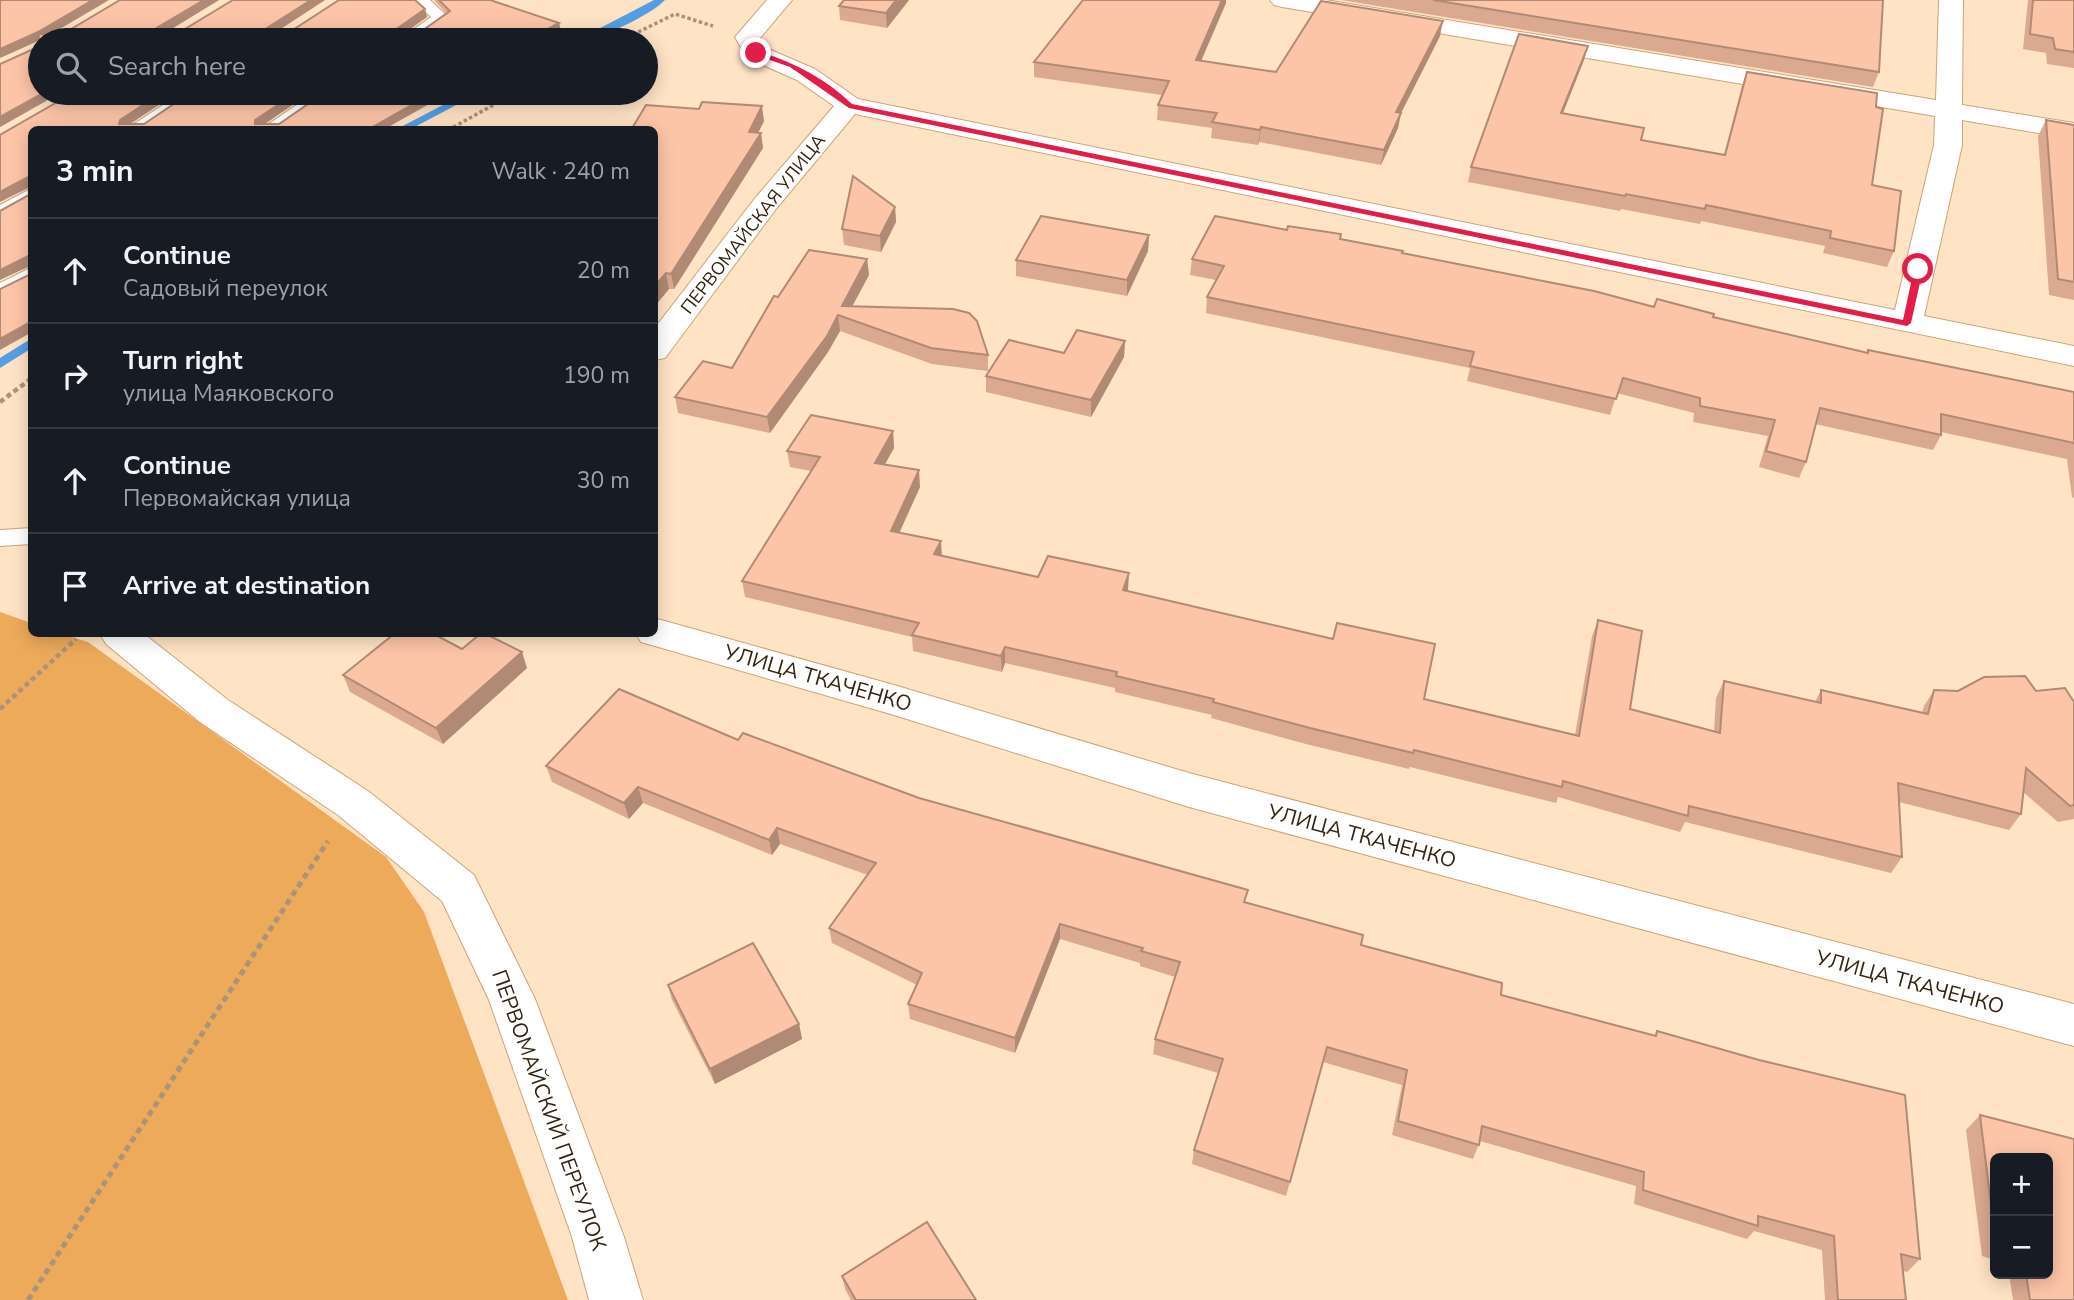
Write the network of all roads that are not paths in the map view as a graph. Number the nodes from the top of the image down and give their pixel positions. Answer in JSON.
{"nodes":[{"id":1,"x":421,"y":0,"type":"edge"},
{"id":2,"x":780,"y":0,"type":"edge"},
{"id":3,"x":1282,"y":0,"type":"edge"},
{"id":4,"x":1951,"y":0,"type":"edge"},
{"id":5,"x":426,"y":28,"type":"edge"},
{"id":6,"x":173,"y":105,"type":"edge"},
{"id":7,"x":307,"y":105,"type":"edge"},
{"id":8,"x":849,"y":106,"type":"junction"},
{"id":9,"x":1950,"y":109,"type":"junction"},
{"id":10,"x":139,"y":126,"type":"edge"},
{"id":11,"x":274,"y":126,"type":"edge"},
{"id":12,"x":2074,"y":131,"type":"edge"},
{"id":13,"x":28,"y":196,"type":"edge"},
{"id":14,"x":0,"y":213,"type":"edge"},
{"id":15,"x":28,"y":275,"type":"edge"},
{"id":16,"x":0,"y":291,"type":"edge"},
{"id":17,"x":1907,"y":323,"type":"junction"},
{"id":18,"x":658,"y":346,"type":"edge"},
{"id":19,"x":2074,"y":356,"type":"edge"},
{"id":20,"x":28,"y":536,"type":"edge"},
{"id":21,"x":0,"y":538,"type":"edge"},
{"id":22,"x":658,"y":633,"type":"edge"},
{"id":23,"x":123,"y":637,"type":"edge"},
{"id":24,"x":2074,"y":1025,"type":"edge"},
{"id":25,"x":616,"y":1300,"type":"edge"}],
"edges":[{"from":1,"to":5,"type":"lane"},
{"from":2,"to":8,"type":"street"},
{"from":3,"to":9,"type":"street"},
{"from":4,"to":9,"type":"street"},
{"from":6,"to":10,"type":"lane"},
{"from":7,"to":11,"type":"lane"},
{"from":8,"to":17,"type":"street"},
{"from":8,"to":18,"type":"street","name":"ПЕРВОМАЙСКАЯ УЛИЦА"},
{"from":9,"to":12,"type":"street"},
{"from":9,"to":17,"type":"street"},
{"from":13,"to":14,"type":"lane"},
{"from":15,"to":16,"type":"lane"},
{"from":17,"to":19,"type":"street"},
{"from":20,"to":21,"type":"lane"},
{"from":22,"to":24,"type":"street","name":"УЛИЦА ТКАЧЕНКО"},
{"from":23,"to":25,"type":"street","name":"ПЕРВОМАЙСКИЙ ПЕРЕУЛОК"}]}
